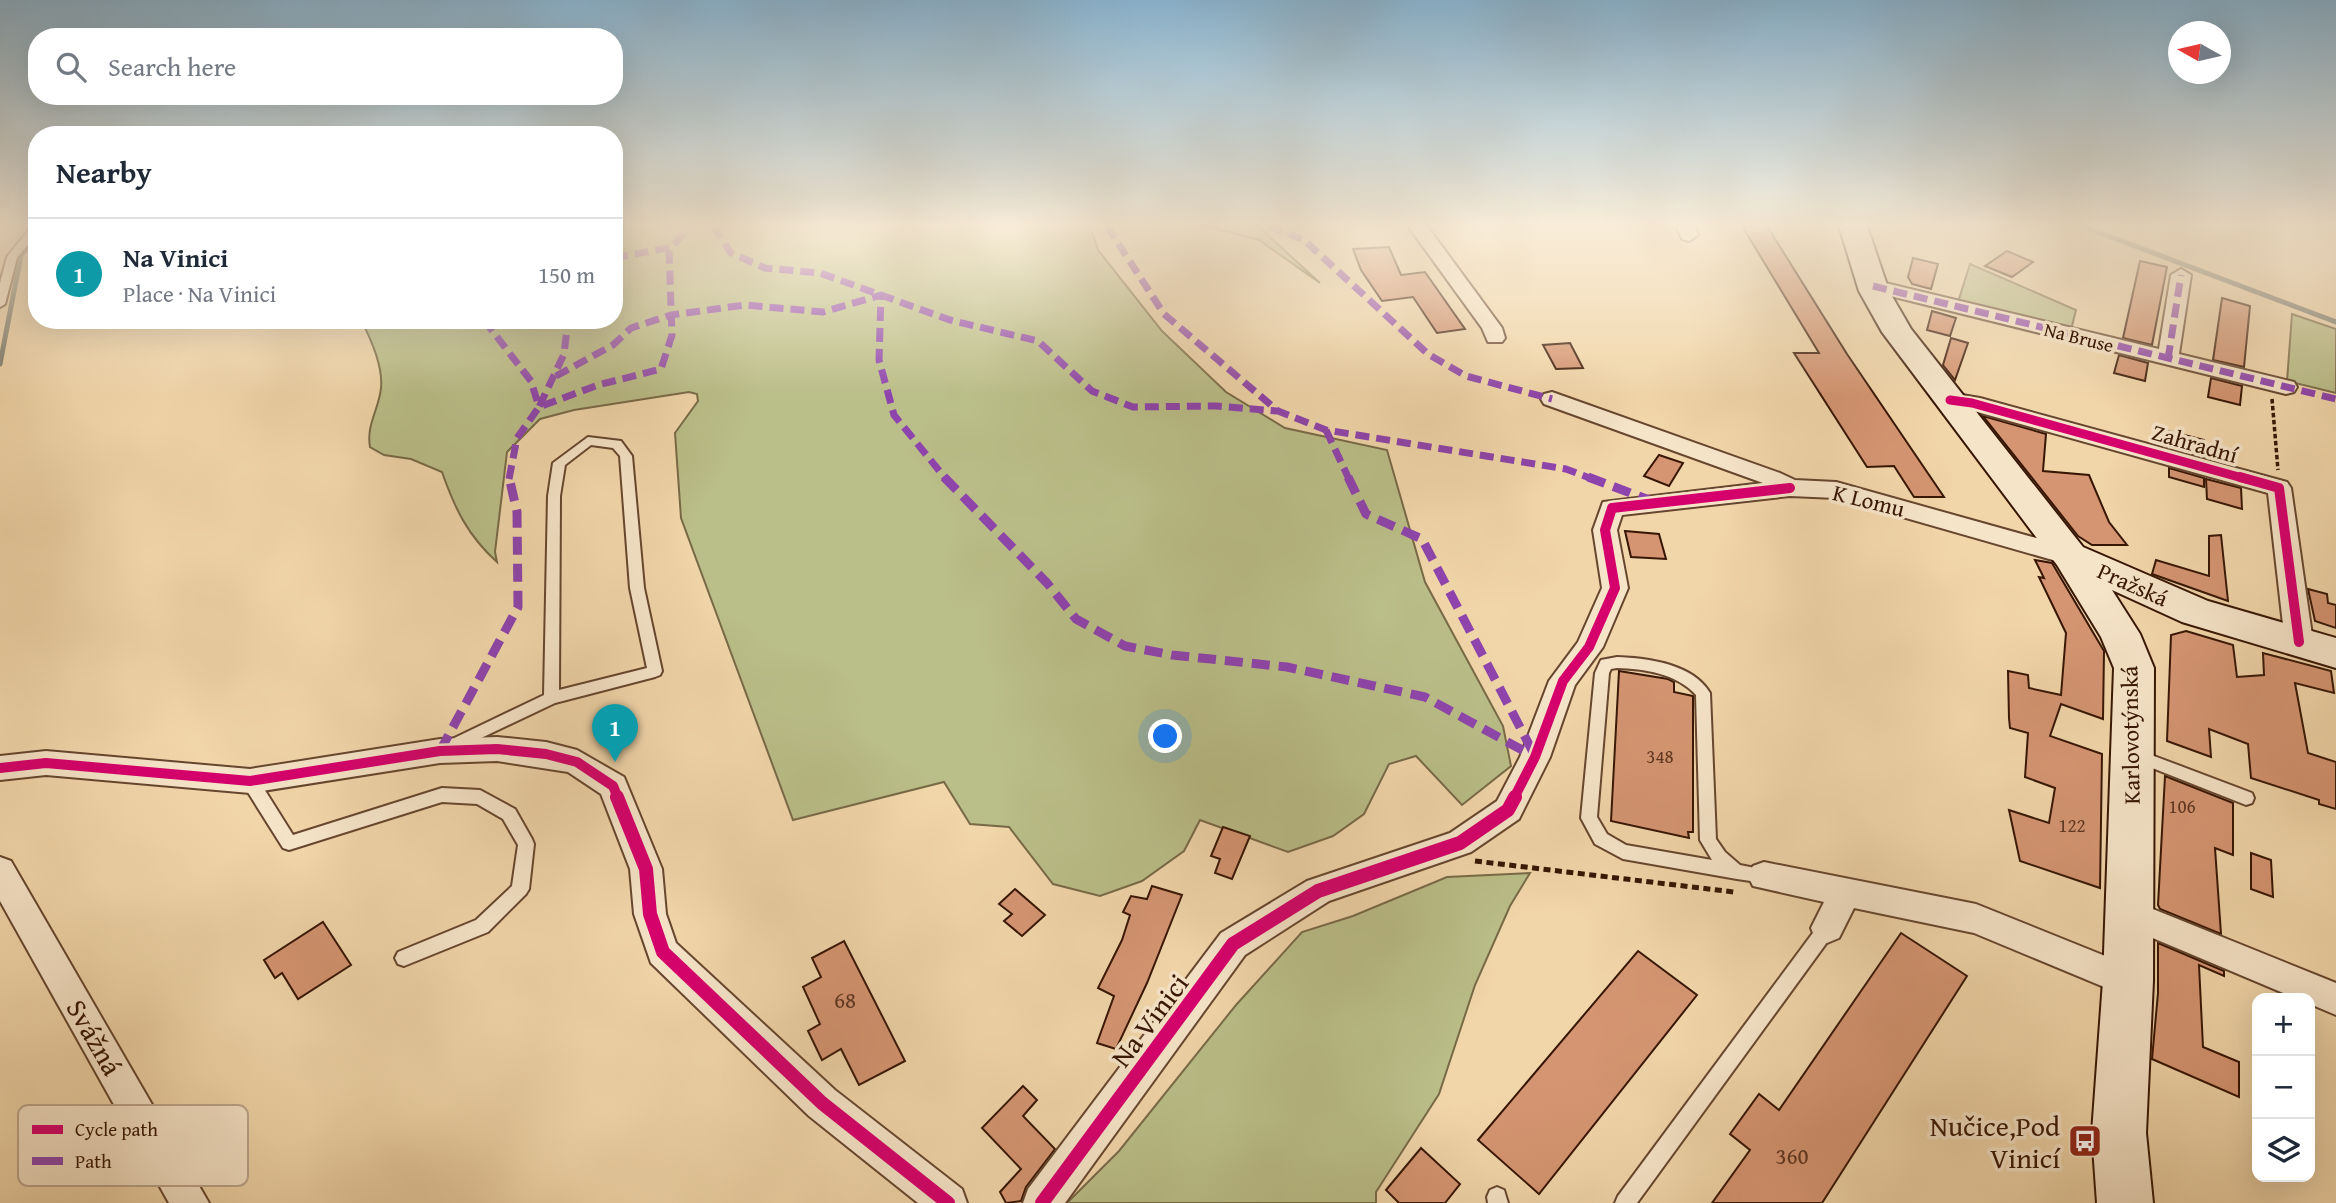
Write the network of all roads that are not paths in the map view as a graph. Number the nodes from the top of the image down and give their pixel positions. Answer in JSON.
{"nodes":[{"id":1,"x":6,"y":282,"type":"edge"},
{"id":2,"x":1458,"y":282,"type":"edge"},
{"id":3,"x":1871,"y":282,"type":"edge"},
{"id":4,"x":2180,"y":282,"type":"edge"},
{"id":5,"x":1872,"y":286,"type":"junction"},
{"id":6,"x":0,"y":304,"type":"edge"},
{"id":7,"x":1495,"y":338,"type":"dead end"},
{"id":8,"x":2168,"y":359,"type":"junction"},
{"id":9,"x":2278,"y":386,"type":"road end"},
{"id":10,"x":1552,"y":399,"type":"dead end"},
{"id":11,"x":1950,"y":400,"type":"junction"},
{"id":12,"x":1790,"y":488,"type":"junction"},
{"id":13,"x":2070,"y":556,"type":"junction"},
{"id":14,"x":2196,"y":612,"type":"junction"},
{"id":15,"x":2120,"y":634,"type":"junction"},
{"id":16,"x":2300,"y":642,"type":"junction"},
{"id":17,"x":2336,"y":653,"type":"edge"},
{"id":18,"x":551,"y":698,"type":"junction"},
{"id":19,"x":440,"y":751,"type":"junction"},
{"id":20,"x":2134,"y":754,"type":"junction"},
{"id":21,"x":0,"y":768,"type":"edge"},
{"id":22,"x":250,"y":781,"type":"junction"},
{"id":23,"x":2246,"y":798,"type":"dead end"},
{"id":24,"x":0,"y":872,"type":"edge"},
{"id":25,"x":1750,"y":881,"type":"junction"},
{"id":26,"x":1845,"y":893,"type":"junction"},
{"id":27,"x":2128,"y":913,"type":"junction"},
{"id":28,"x":1827,"y":928,"type":"joint"},
{"id":29,"x":404,"y":958,"type":"dead end"},
{"id":30,"x":2129,"y":981,"type":"junction"},
{"id":31,"x":2336,"y":999,"type":"edge"},
{"id":32,"x":134,"y":1105,"type":"edge"},
{"id":33,"x":180,"y":1186,"type":"edge"},
{"id":34,"x":190,"y":1203,"type":"edge"},
{"id":35,"x":948,"y":1203,"type":"edge"},
{"id":36,"x":1042,"y":1203,"type":"edge"},
{"id":37,"x":1625,"y":1203,"type":"edge"},
{"id":38,"x":2125,"y":1203,"type":"edge"}],
"edges":[{"from":1,"to":6,"type":"lane"},
{"from":2,"to":7,"type":"street"},
{"from":3,"to":5,"type":"main road","name":"Karlovotýnská"},
{"from":4,"to":8,"type":"street"},
{"from":5,"to":8,"type":"street","name":"Na Bruse"},
{"from":5,"to":11,"type":"main road","name":"Karlovotýnská"},
{"from":8,"to":9,"type":"street","name":"Na Bruse"},
{"from":10,"to":12,"type":"street","name":"K Lomu"},
{"from":11,"to":13,"type":"main road","name":"Karlovotýnská"},
{"from":11,"to":16,"type":"street","name":"Zahradní"},
{"from":12,"to":13,"type":"street","name":"K Lomu"},
{"from":12,"to":36,"type":"street","name":"Na Vinici"},
{"from":13,"to":14,"type":"main road","name":"Pražská"},
{"from":13,"to":15,"type":"main road","name":"Karlovotýnská"},
{"from":14,"to":15,"type":"main road","name":"Pražská"},
{"from":14,"to":16,"type":"main road","name":"Pražská"},
{"from":15,"to":20,"type":"main road","name":"Karlovotýnská"},
{"from":16,"to":17,"type":"main road","name":"Pražská"},
{"from":18,"to":18,"type":"lane"},
{"from":18,"to":19,"type":"lane"},
{"from":19,"to":22,"type":"street"},
{"from":19,"to":35,"type":"street"},
{"from":20,"to":23,"type":"lane"},
{"from":20,"to":27,"type":"main road","name":"Karlovotýnská"},
{"from":21,"to":22,"type":"street"},
{"from":22,"to":29,"type":"lane"},
{"from":24,"to":32,"type":"street","name":"Svážná"},
{"from":25,"to":25,"type":"lane"},
{"from":25,"to":26,"type":"street"},
{"from":26,"to":28,"type":"street"},
{"from":26,"to":30,"type":"street"},
{"from":27,"to":30,"type":"main road","name":"Karlovotýnská"},
{"from":27,"to":31,"type":"street"},
{"from":28,"to":37,"type":"lane"},
{"from":30,"to":38,"type":"main road","name":"Karlovotýnská"},
{"from":33,"to":34,"type":"street","name":"Svážná"}]}
